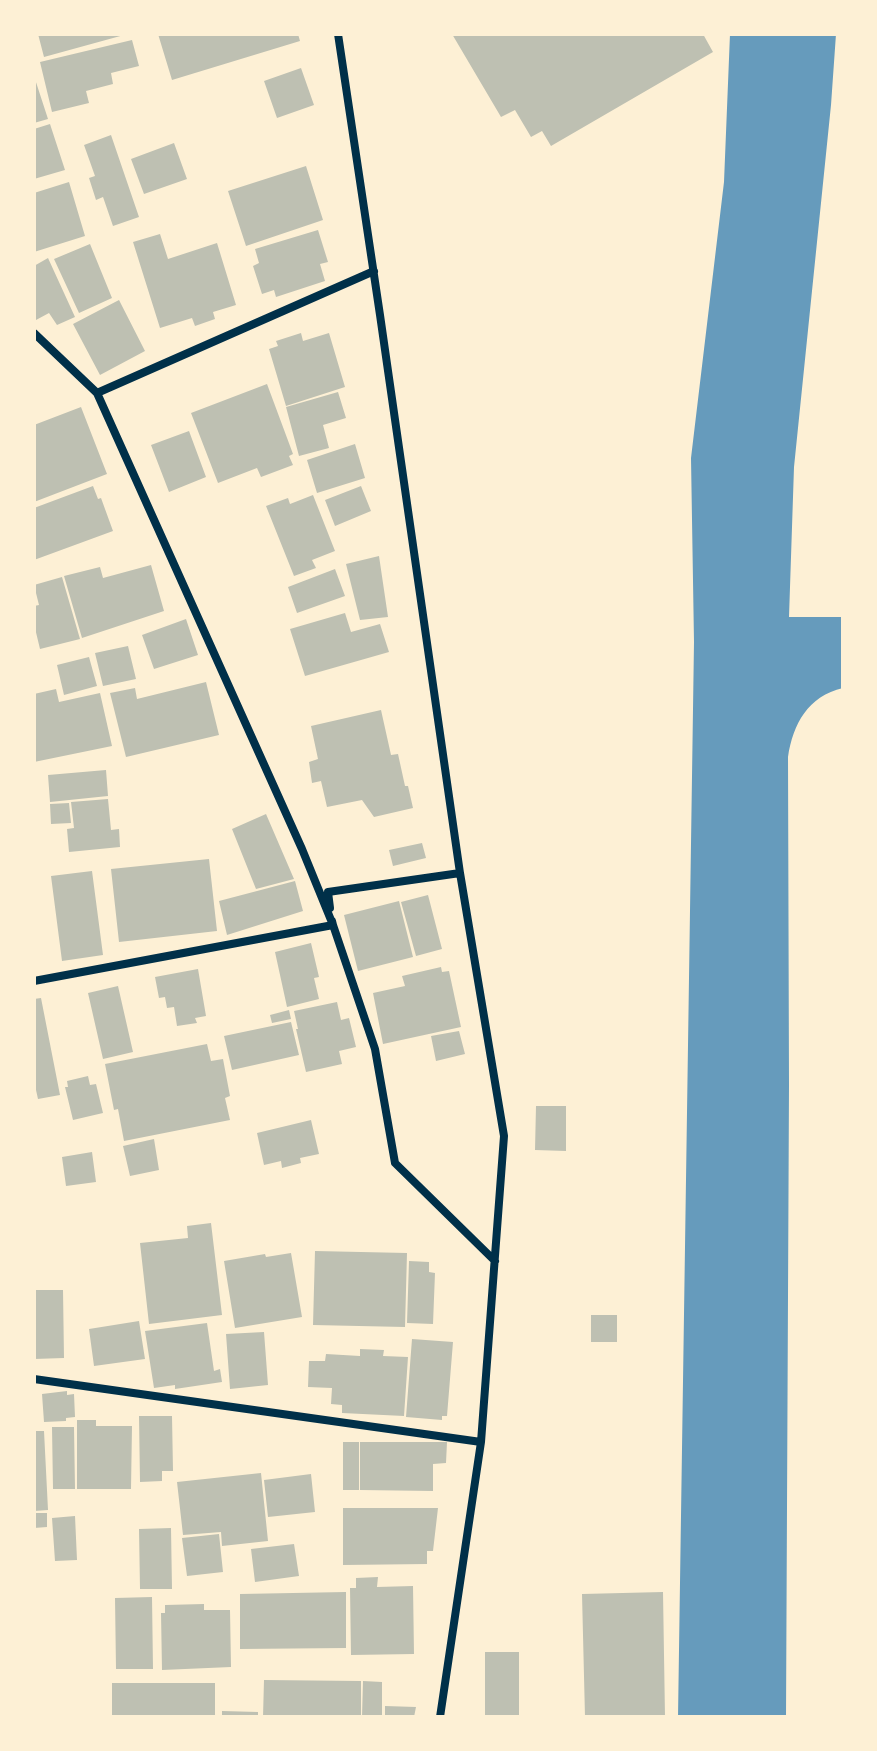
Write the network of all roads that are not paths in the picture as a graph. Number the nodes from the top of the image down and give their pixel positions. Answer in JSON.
{"nodes":[{"id":1,"x":338,"y":34,"type":"edge"},
{"id":2,"x":374,"y":271,"type":"junction"},
{"id":3,"x":34,"y":333,"type":"edge"},
{"id":4,"x":97,"y":393,"type":"junction"},
{"id":5,"x":460,"y":873,"type":"junction"},
{"id":6,"x":333,"y":925,"type":"junction"},
{"id":7,"x":34,"y":981,"type":"edge"},
{"id":8,"x":495,"y":1261,"type":"junction"},
{"id":9,"x":34,"y":1379,"type":"edge"},
{"id":10,"x":481,"y":1442,"type":"junction"},
{"id":11,"x":440,"y":1717,"type":"edge"}],
"edges":[{"from":1,"to":2,"type":"street"},
{"from":2,"to":4,"type":"street"},
{"from":2,"to":5,"type":"street"},
{"from":3,"to":4,"type":"street"},
{"from":4,"to":6,"type":"street"},
{"from":5,"to":6,"type":"street"},
{"from":5,"to":8,"type":"street"},
{"from":6,"to":7,"type":"street"},
{"from":6,"to":8,"type":"street"},
{"from":8,"to":10,"type":"street"},
{"from":9,"to":10,"type":"street"},
{"from":10,"to":11,"type":"street"}]}
